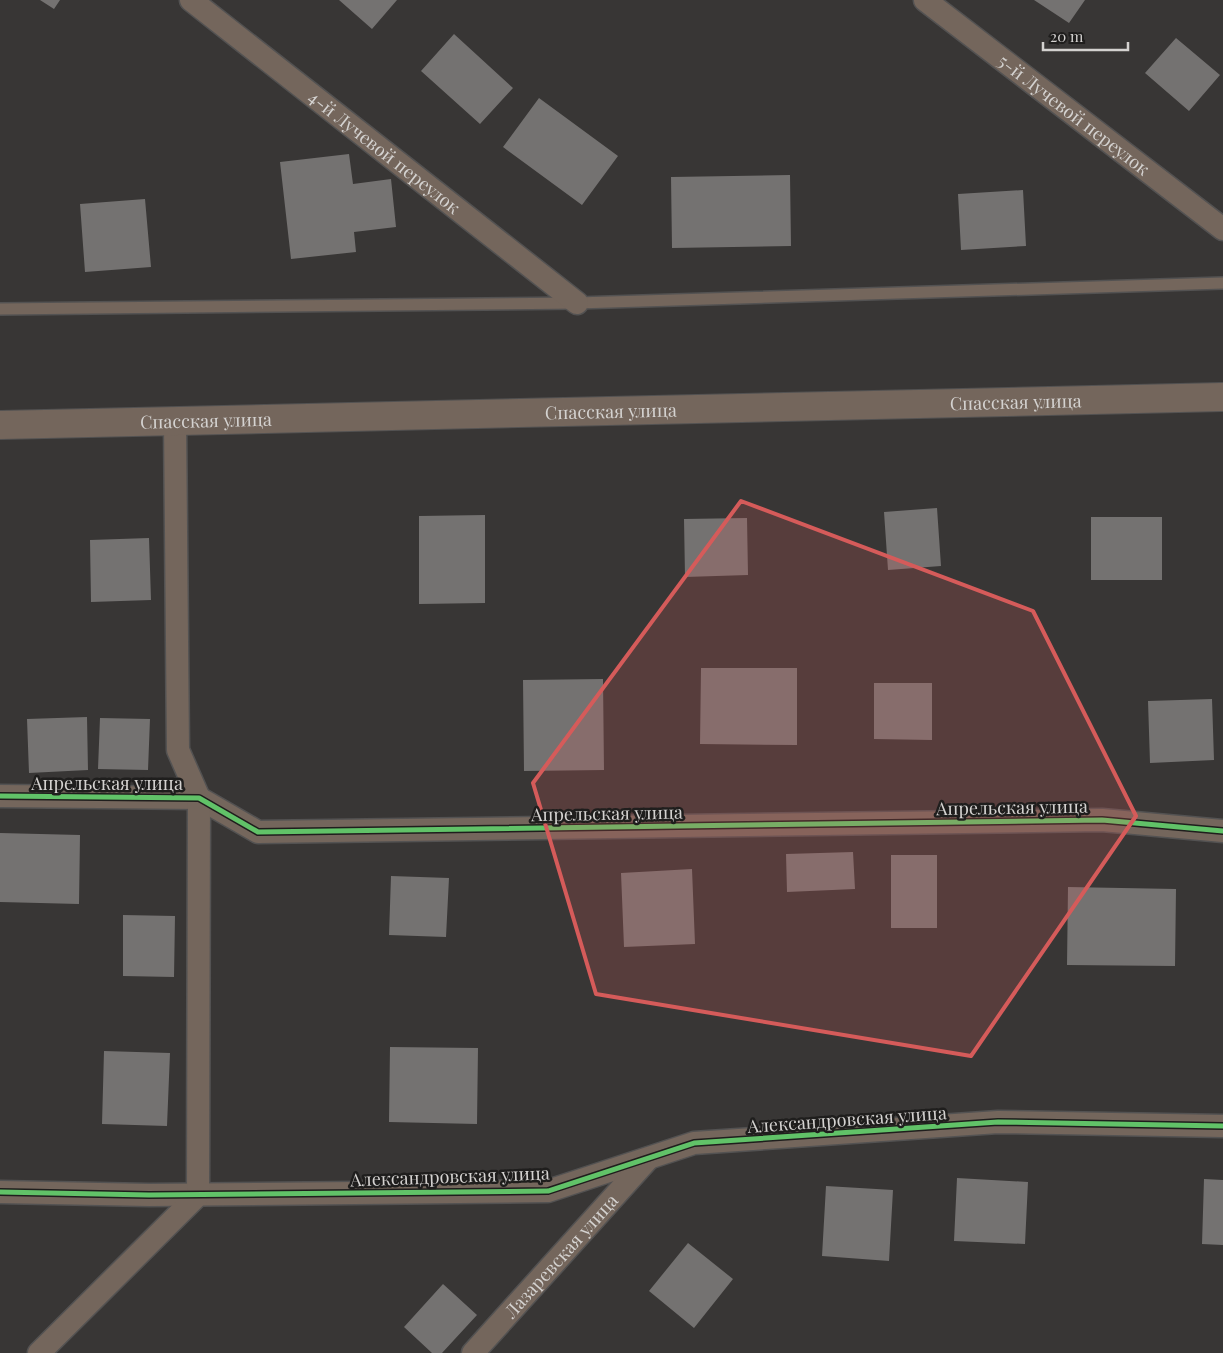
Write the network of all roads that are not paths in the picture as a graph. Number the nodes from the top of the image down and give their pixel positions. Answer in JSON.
{"nodes":[{"id":1,"x":191,"y":0,"type":"edge"},
{"id":2,"x":925,"y":0,"type":"edge"},
{"id":3,"x":1223,"y":230,"type":"edge"},
{"id":4,"x":1223,"y":283,"type":"edge"},
{"id":5,"x":578,"y":303,"type":"junction"},
{"id":6,"x":0,"y":310,"type":"edge"},
{"id":7,"x":1223,"y":397,"type":"edge"},
{"id":8,"x":175,"y":421,"type":"junction"},
{"id":9,"x":0,"y":425,"type":"edge"},
{"id":10,"x":0,"y":796,"type":"edge"},
{"id":11,"x":199,"y":798,"type":"junction"},
{"id":12,"x":1223,"y":831,"type":"edge"},
{"id":13,"x":1223,"y":1126,"type":"edge"},
{"id":14,"x":648,"y":1158,"type":"junction"},
{"id":15,"x":0,"y":1192,"type":"edge"},
{"id":16,"x":198,"y":1195,"type":"junction"},
{"id":17,"x":39,"y":1353,"type":"edge"},
{"id":18,"x":473,"y":1353,"type":"edge"}],
"edges":[{"from":1,"to":5,"type":"street","name":"4-й Лучевой переулок"},
{"from":2,"to":3,"type":"street","name":"5-й Лучевой переулок"},
{"from":4,"to":5,"type":"lane"},
{"from":5,"to":6,"type":"lane"},
{"from":7,"to":8,"type":"street","name":"Спасская улица"},
{"from":8,"to":9,"type":"street","name":"Спасская улица"},
{"from":8,"to":11,"type":"street"},
{"from":10,"to":11,"type":"street","name":"Апрельская улица"},
{"from":11,"to":12,"type":"street","name":"Апрельская улица"},
{"from":11,"to":16,"type":"street"},
{"from":13,"to":14,"type":"street","name":"Александровская улица"},
{"from":14,"to":16,"type":"street","name":"Александровская улица"},
{"from":14,"to":18,"type":"street","name":"Лазаревская улица"},
{"from":15,"to":16,"type":"street","name":"Александровская улица"},
{"from":16,"to":17,"type":"street"}]}
